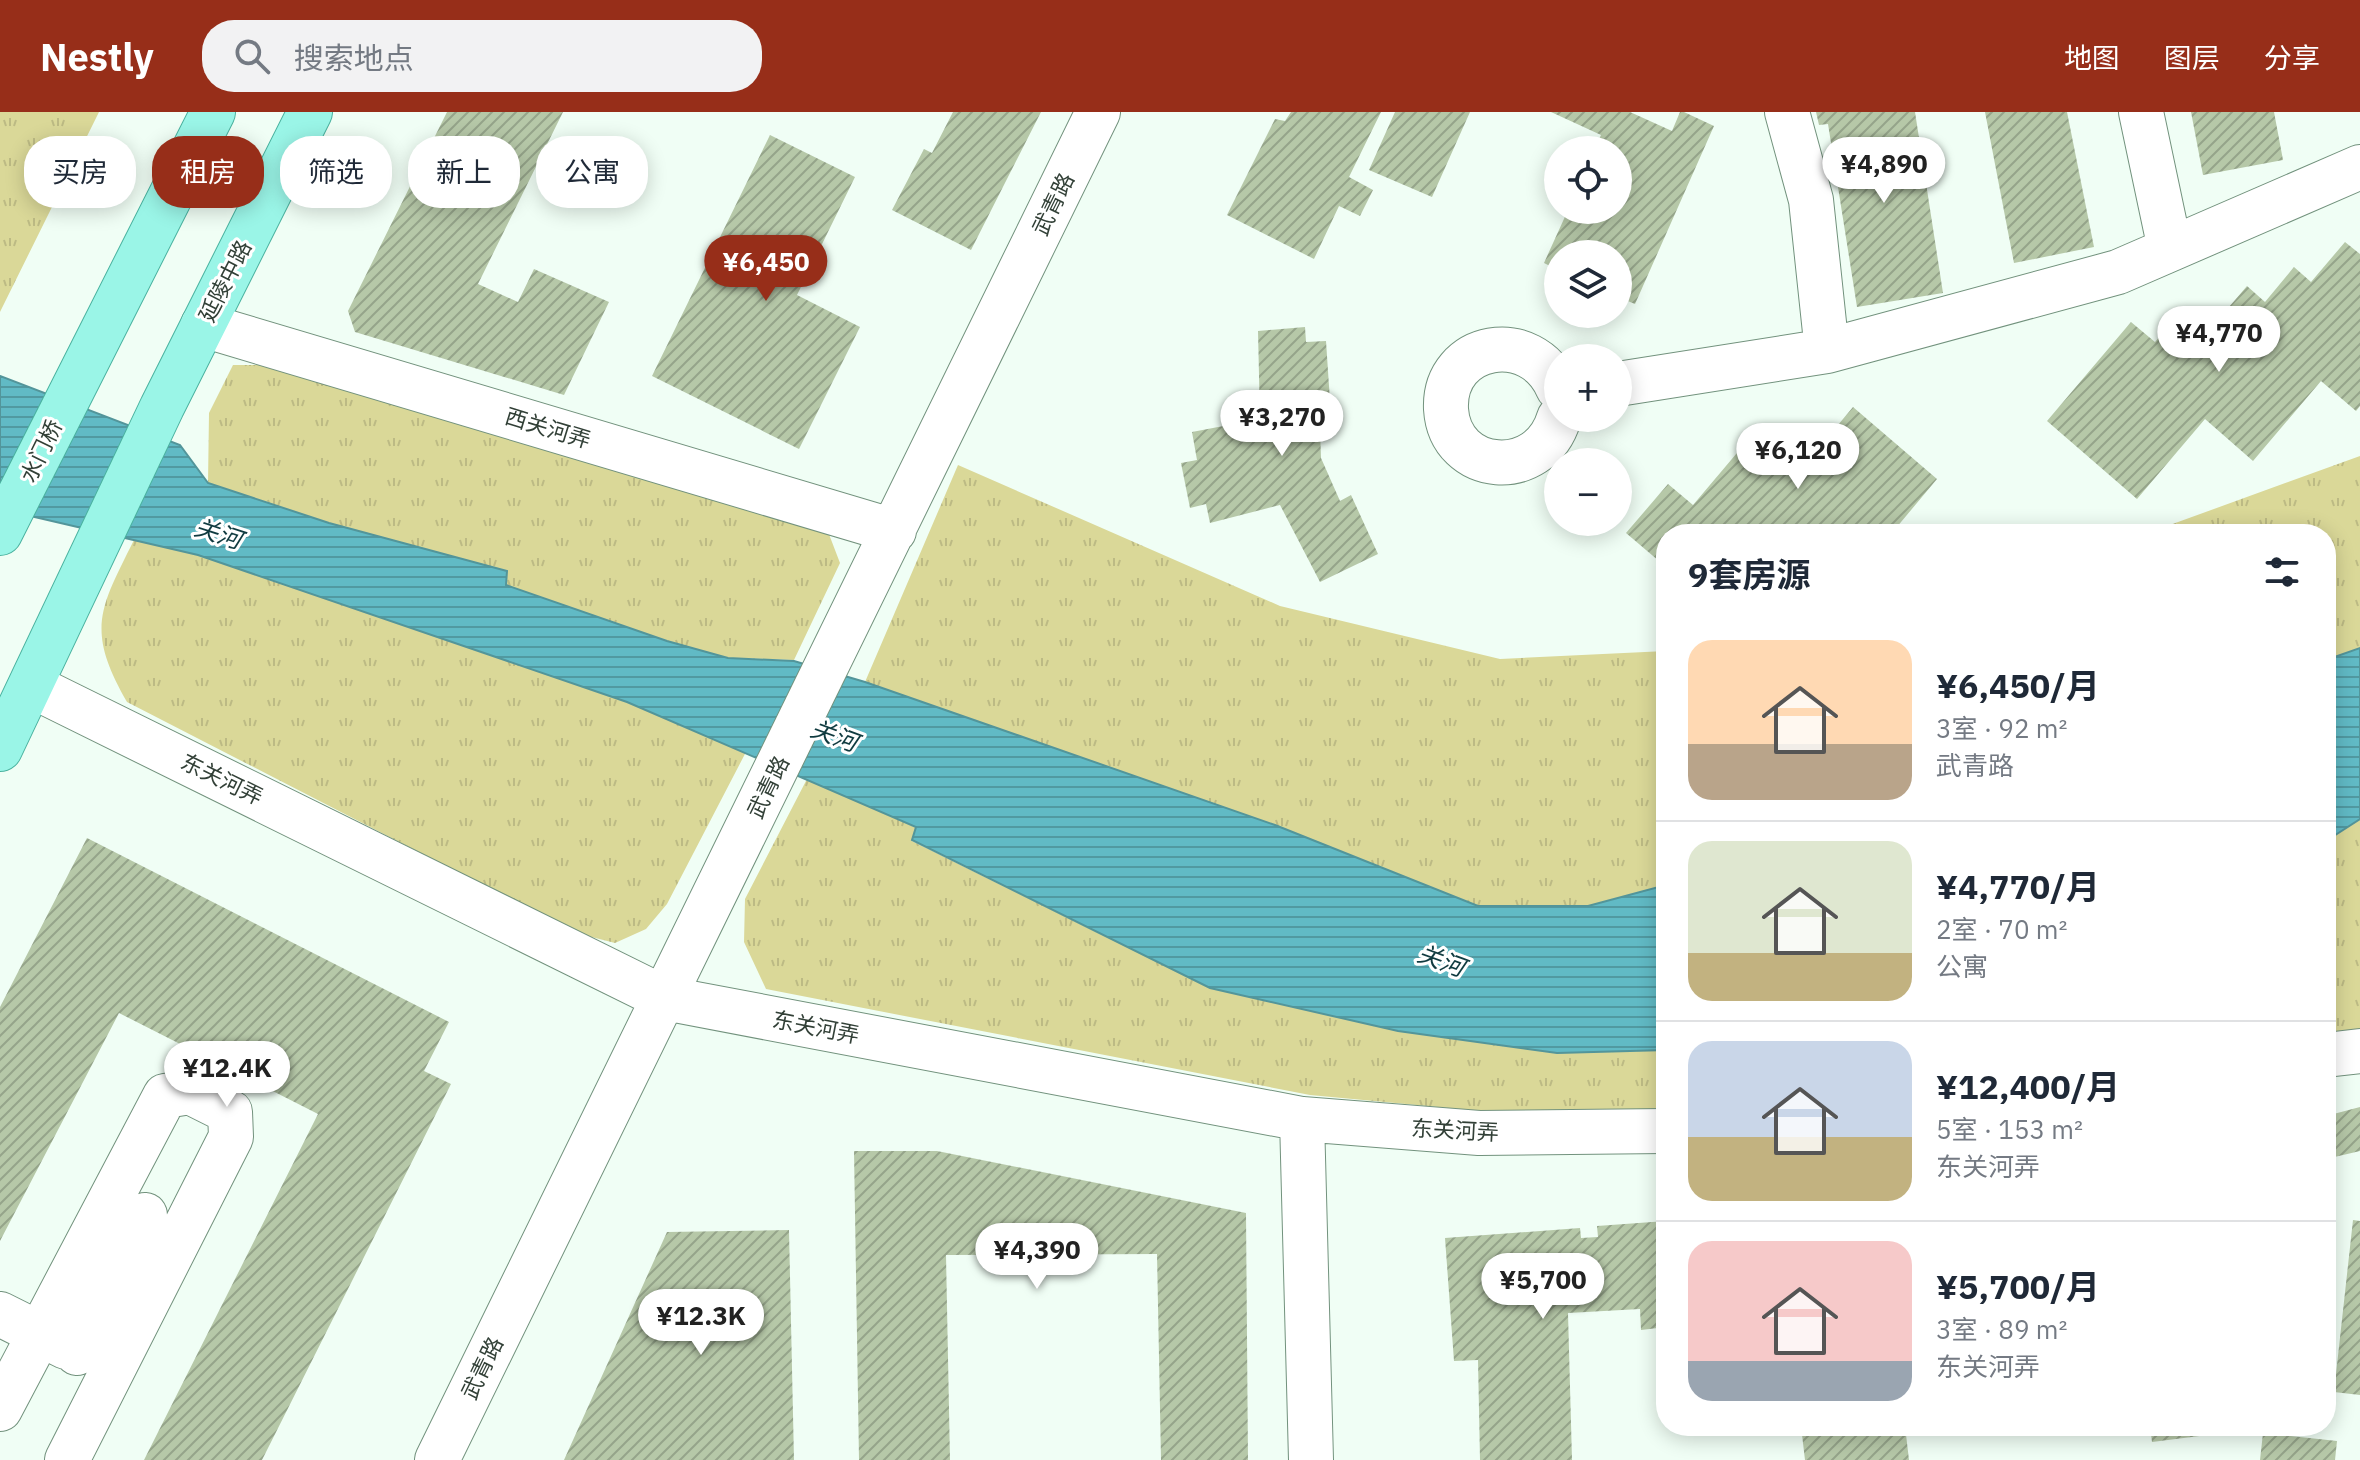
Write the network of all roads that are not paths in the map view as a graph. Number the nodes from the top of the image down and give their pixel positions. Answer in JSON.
{"nodes":[{"id":1,"x":213,"y":112,"type":"edge"},
{"id":2,"x":310,"y":112,"type":"edge"},
{"id":3,"x":1098,"y":112,"type":"edge"},
{"id":4,"x":1787,"y":112,"type":"edge"},
{"id":5,"x":2141,"y":112,"type":"edge"},
{"id":6,"x":2360,"y":167,"type":"edge"},
{"id":7,"x":2170,"y":249,"type":"junction"},
{"id":8,"x":203,"y":325,"type":"junction"},
{"id":9,"x":1827,"y":351,"type":"junction"},
{"id":10,"x":1544,"y":367,"type":"edge"},
{"id":11,"x":1632,"y":382,"type":"edge"},
{"id":12,"x":1552,"y":432,"type":"edge"},
{"id":13,"x":2,"y":529,"type":"edge"},
{"id":14,"x":894,"y":531,"type":"junction"},
{"id":15,"x":32,"y":686,"type":"junction"},
{"id":16,"x":0,"y":749,"type":"edge"},
{"id":17,"x":664,"y":998,"type":"junction"},
{"id":18,"x":2360,"y":1051,"type":"edge"},
{"id":19,"x":2336,"y":1054,"type":"edge"},
{"id":20,"x":1302,"y":1119,"type":"junction"},
{"id":21,"x":1656,"y":1131,"type":"edge"},
{"id":22,"x":145,"y":1215,"type":"dead end"},
{"id":23,"x":0,"y":1314,"type":"edge"},
{"id":24,"x":76,"y":1352,"type":"junction"},
{"id":25,"x":0,"y":1409,"type":"edge"},
{"id":26,"x":67,"y":1460,"type":"edge"},
{"id":27,"x":437,"y":1460,"type":"edge"},
{"id":28,"x":1311,"y":1460,"type":"edge"}],
"edges":[{"from":1,"to":13,"type":"main road","name":"水门桥"},
{"from":2,"to":8,"type":"main road","name":"延陵中路"},
{"from":3,"to":14,"type":"street","name":"武青路"},
{"from":4,"to":9,"type":"street"},
{"from":5,"to":7,"type":"street"},
{"from":6,"to":7,"type":"street"},
{"from":7,"to":9,"type":"street"},
{"from":8,"to":14,"type":"street","name":"西关河弄"},
{"from":8,"to":15,"type":"main road","name":"延陵中路"},
{"from":9,"to":11,"type":"street"},
{"from":10,"to":12,"type":"street"},
{"from":14,"to":17,"type":"street","name":"武青路"},
{"from":15,"to":16,"type":"main road"},
{"from":15,"to":17,"type":"street","name":"东关河弄"},
{"from":17,"to":20,"type":"street","name":"东关河弄"},
{"from":17,"to":27,"type":"street","name":"武青路"},
{"from":18,"to":19,"type":"street"},
{"from":20,"to":21,"type":"street","name":"东关河弄"},
{"from":20,"to":28,"type":"street"},
{"from":22,"to":24,"type":"street"},
{"from":23,"to":24,"type":"street"},
{"from":24,"to":24,"type":"street"},
{"from":24,"to":25,"type":"street"},
{"from":24,"to":26,"type":"street"}]}
